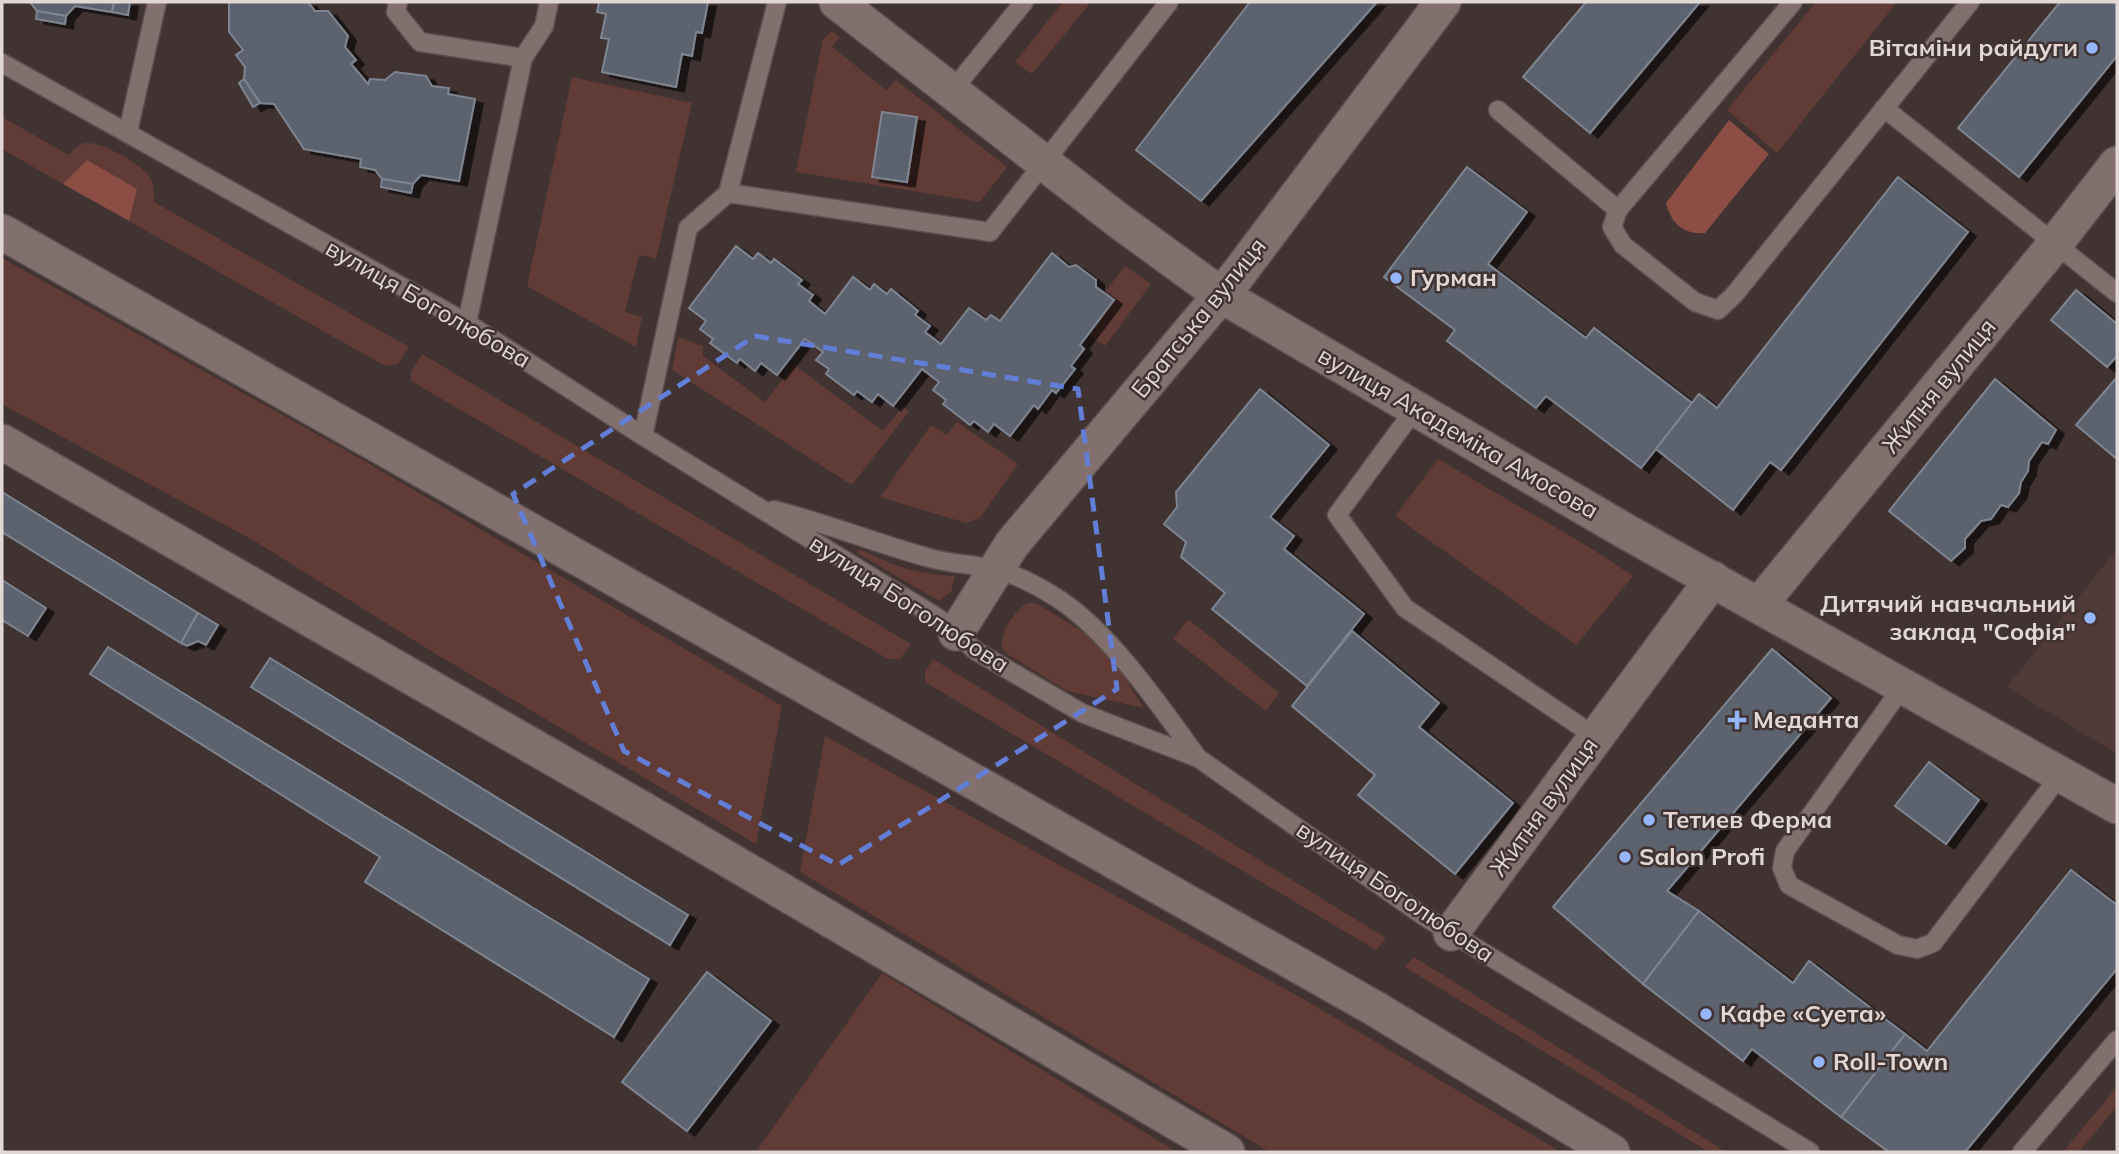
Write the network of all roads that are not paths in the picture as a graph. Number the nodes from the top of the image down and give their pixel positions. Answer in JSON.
{"nodes":[{"id":1,"x":157,"y":2,"type":"edge"},
{"id":2,"x":398,"y":2,"type":"edge"},
{"id":3,"x":549,"y":2,"type":"edge"},
{"id":4,"x":777,"y":2,"type":"edge"},
{"id":5,"x":837,"y":2,"type":"edge"},
{"id":6,"x":1024,"y":2,"type":"edge"},
{"id":7,"x":1169,"y":2,"type":"edge"},
{"id":8,"x":1443,"y":2,"type":"edge"},
{"id":9,"x":1793,"y":2,"type":"edge"},
{"id":10,"x":1970,"y":2,"type":"edge"},
{"id":11,"x":523,"y":58,"type":"junction"},
{"id":12,"x":2,"y":63,"type":"edge"},
{"id":13,"x":951,"y":92,"type":"junction"},
{"id":14,"x":1885,"y":108,"type":"junction"},
{"id":15,"x":1498,"y":110,"type":"dead end"},
{"id":16,"x":128,"y":132,"type":"junction"},
{"id":17,"x":1044,"y":161,"type":"junction"},
{"id":18,"x":2117,"y":164,"type":"edge"},
{"id":19,"x":728,"y":193,"type":"junction"},
{"id":20,"x":1618,"y":210,"type":"junction"},
{"id":21,"x":2,"y":232,"type":"edge"},
{"id":22,"x":2056,"y":244,"type":"junction"},
{"id":23,"x":2117,"y":293,"type":"edge"},
{"id":24,"x":1221,"y":295,"type":"junction"},
{"id":25,"x":467,"y":323,"type":"junction"},
{"id":26,"x":1415,"y":409,"type":"junction"},
{"id":27,"x":643,"y":436,"type":"junction"},
{"id":28,"x":2,"y":442,"type":"edge"},
{"id":29,"x":757,"y":506,"type":"junction"},
{"id":30,"x":996,"y":570,"type":"junction"},
{"id":31,"x":1713,"y":579,"type":"junction"},
{"id":32,"x":1759,"y":605,"type":"junction"},
{"id":33,"x":956,"y":633,"type":"junction"},
{"id":34,"x":1904,"y":685,"type":"junction"},
{"id":35,"x":1596,"y":737,"type":"junction"},
{"id":36,"x":1198,"y":758,"type":"junction"},
{"id":37,"x":2061,"y":774,"type":"junction"},
{"id":38,"x":2117,"y":806,"type":"edge"},
{"id":39,"x":1451,"y":933,"type":"junction"},
{"id":40,"x":2117,"y":1040,"type":"edge"},
{"id":41,"x":1227,"y":1152,"type":"edge"},
{"id":42,"x":1612,"y":1152,"type":"edge"},
{"id":43,"x":1810,"y":1152,"type":"edge"},
{"id":44,"x":2022,"y":1152,"type":"edge"}],
"edges":[{"from":1,"to":16,"type":"lane"},
{"from":2,"to":11,"type":"lane"},
{"from":3,"to":11,"type":"lane"},
{"from":4,"to":19,"type":"lane"},
{"from":5,"to":13,"type":"street","name":"вулиця Академіка Амосова"},
{"from":6,"to":13,"type":"lane"},
{"from":7,"to":17,"type":"lane"},
{"from":8,"to":24,"type":"street","name":"Братська вулиця"},
{"from":9,"to":20,"type":"lane"},
{"from":10,"to":14,"type":"lane"},
{"from":11,"to":25,"type":"lane"},
{"from":12,"to":16,"type":"lane","name":"вулиця Боголюбова"},
{"from":13,"to":17,"type":"street","name":"вулиця Академіка Амосова"},
{"from":14,"to":20,"type":"lane"},
{"from":14,"to":22,"type":"lane"},
{"from":15,"to":20,"type":"lane"},
{"from":16,"to":25,"type":"lane","name":"вулиця Боголюбова"},
{"from":17,"to":19,"type":"lane"},
{"from":17,"to":24,"type":"street","name":"вулиця Академіка Амосова"},
{"from":18,"to":22,"type":"street","name":"Житня вулиця"},
{"from":19,"to":27,"type":"lane"},
{"from":21,"to":42,"type":"street"},
{"from":22,"to":23,"type":"lane"},
{"from":22,"to":32,"type":"street","name":"Житня вулиця"},
{"from":24,"to":26,"type":"street","name":"вулиця Академіка Амосова"},
{"from":24,"to":30,"type":"street","name":"Братська вулиця"},
{"from":25,"to":27,"type":"lane","name":"вулиця Боголюбова"},
{"from":26,"to":31,"type":"street","name":"вулиця Академіка Амосова"},
{"from":26,"to":35,"type":"lane"},
{"from":27,"to":29,"type":"lane","name":"вулиця Боголюбова"},
{"from":28,"to":41,"type":"street"},
{"from":29,"to":30,"type":"lane"},
{"from":29,"to":33,"type":"lane","name":"вулиця Боголюбова"},
{"from":30,"to":33,"type":"street","name":"Братська вулиця"},
{"from":30,"to":36,"type":"lane"},
{"from":31,"to":32,"type":"street","name":"вулиця Академіка Амосова"},
{"from":31,"to":35,"type":"street","name":"Житня вулиця"},
{"from":32,"to":34,"type":"street","name":"вулиця Академіка Амосова"},
{"from":33,"to":36,"type":"lane","name":"вулиця Боголюбова"},
{"from":34,"to":37,"type":"street","name":"вулиця Академіка Амосова"},
{"from":34,"to":37,"type":"lane"},
{"from":35,"to":39,"type":"street","name":"Житня вулиця"},
{"from":36,"to":39,"type":"lane","name":"вулиця Боголюбова"},
{"from":37,"to":38,"type":"street","name":"вулиця Академіка Амосова"},
{"from":39,"to":43,"type":"lane","name":"вулиця Боголюбова"},
{"from":40,"to":44,"type":"lane"}]}
